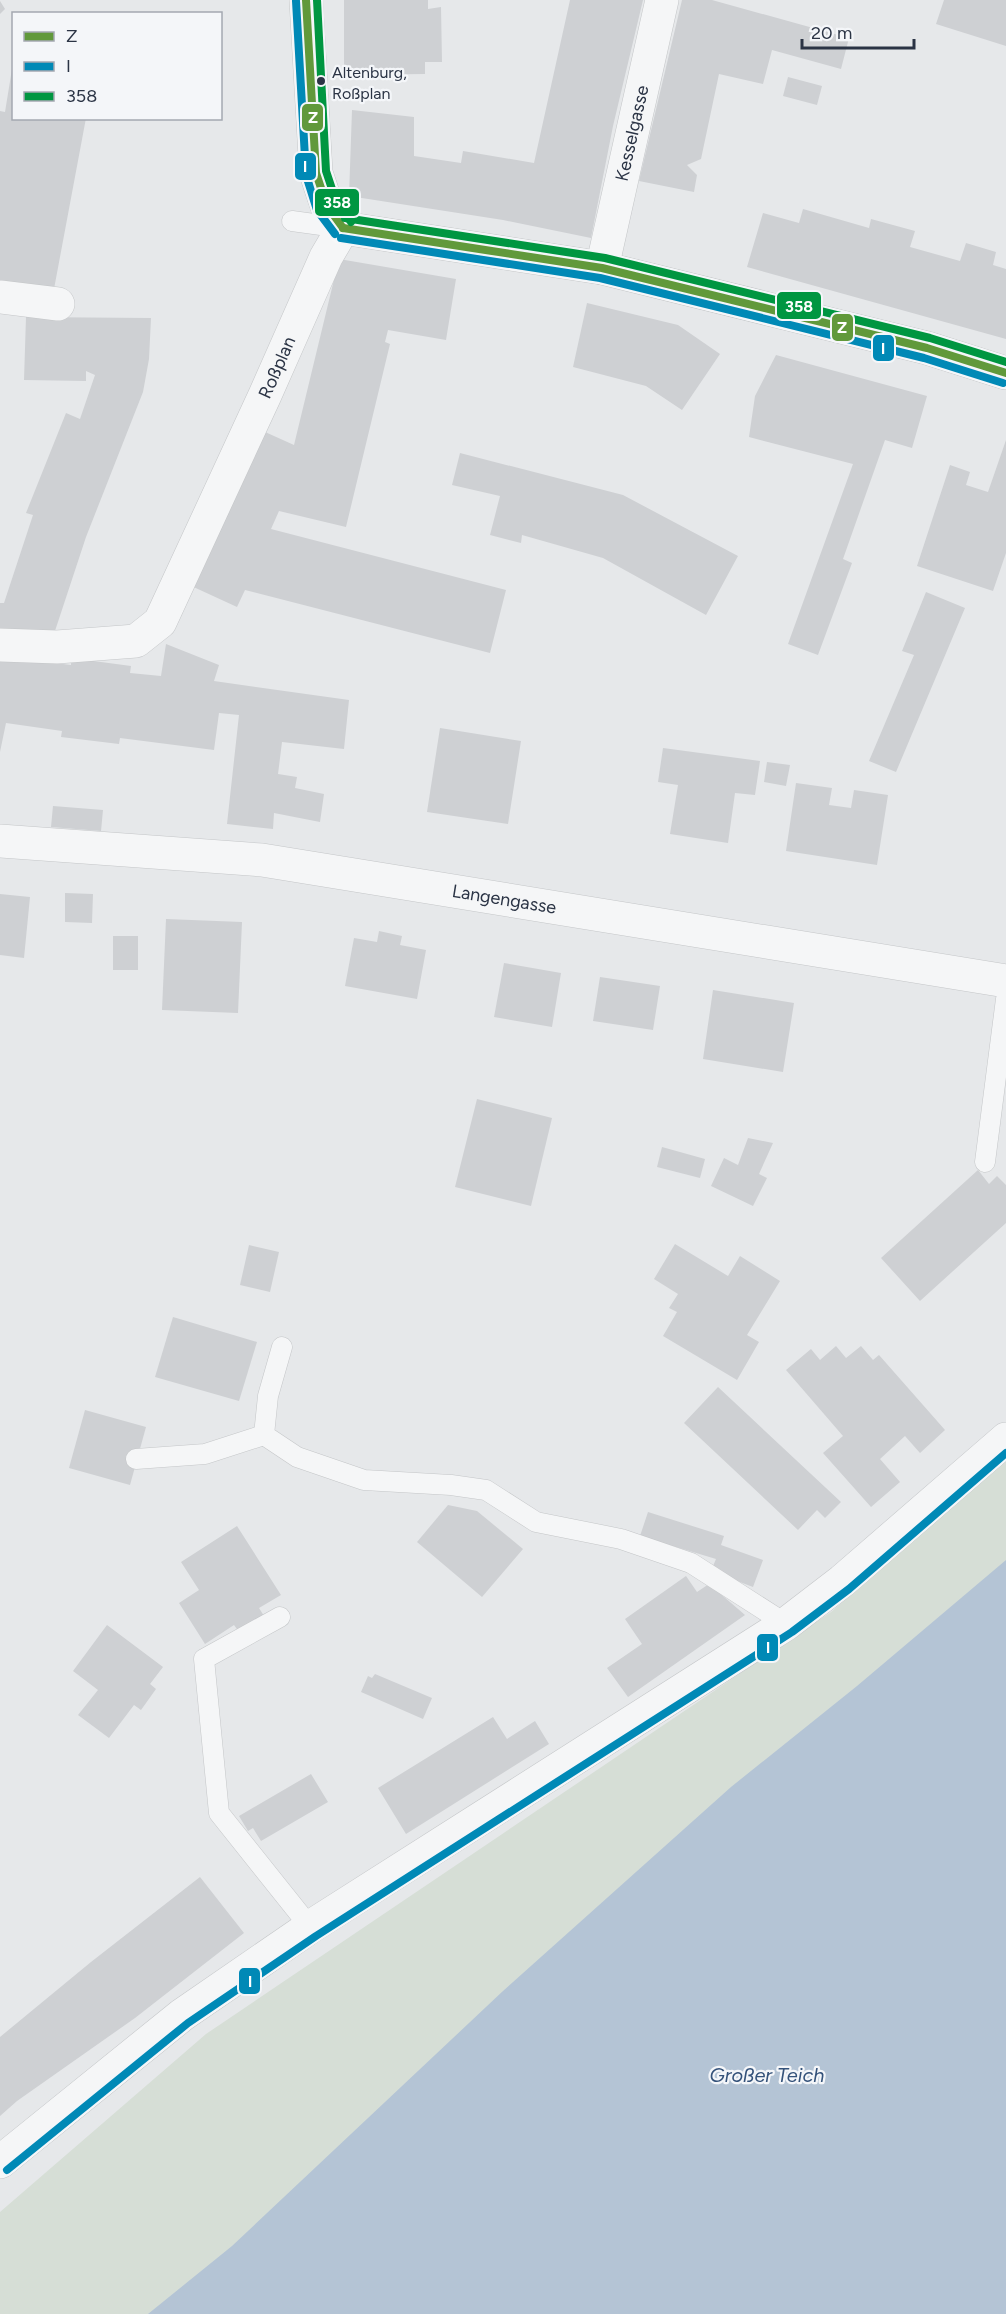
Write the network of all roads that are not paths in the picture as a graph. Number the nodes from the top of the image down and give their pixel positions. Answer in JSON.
{"nodes":[{"id":1,"x":306,"y":0,"type":"edge"},
{"id":2,"x":662,"y":0,"type":"edge"},
{"id":3,"x":292,"y":221,"type":"dead end"},
{"id":4,"x":343,"y":228,"type":"junction"},
{"id":5,"x":602,"y":268,"type":"junction"},
{"id":6,"x":0,"y":297,"type":"edge"},
{"id":7,"x":58,"y":304,"type":"dead end"},
{"id":8,"x":1006,"y":373,"type":"edge"},
{"id":9,"x":0,"y":645,"type":"edge"},
{"id":10,"x":0,"y":841,"type":"edge"},
{"id":11,"x":1006,"y":981,"type":"edge"},
{"id":12,"x":1006,"y":999,"type":"edge"},
{"id":13,"x":986,"y":1162,"type":"dead end"},
{"id":14,"x":282,"y":1347,"type":"dead end"},
{"id":15,"x":264,"y":1436,"type":"junction"},
{"id":16,"x":1006,"y":1439,"type":"edge"},
{"id":17,"x":136,"y":1459,"type":"dead end"},
{"id":18,"x":280,"y":1617,"type":"dead end"},
{"id":19,"x":786,"y":1624,"type":"junction"},
{"id":20,"x":310,"y":1927,"type":"junction"},
{"id":21,"x":0,"y":2162,"type":"edge"}],
"edges":[{"from":1,"to":4,"type":"street"},
{"from":2,"to":5,"type":"street","name":"Kesselgasse"},
{"from":3,"to":4,"type":"lane"},
{"from":4,"to":5,"type":"street"},
{"from":4,"to":9,"type":"street","name":"Roßplan"},
{"from":5,"to":8,"type":"street"},
{"from":6,"to":7,"type":"street"},
{"from":10,"to":11,"type":"street","name":"Langengasse"},
{"from":12,"to":13,"type":"lane"},
{"from":14,"to":15,"type":"lane"},
{"from":15,"to":17,"type":"lane"},
{"from":15,"to":19,"type":"lane"},
{"from":16,"to":19,"type":"street"},
{"from":18,"to":20,"type":"lane"},
{"from":19,"to":20,"type":"street"},
{"from":20,"to":21,"type":"street"}]}
